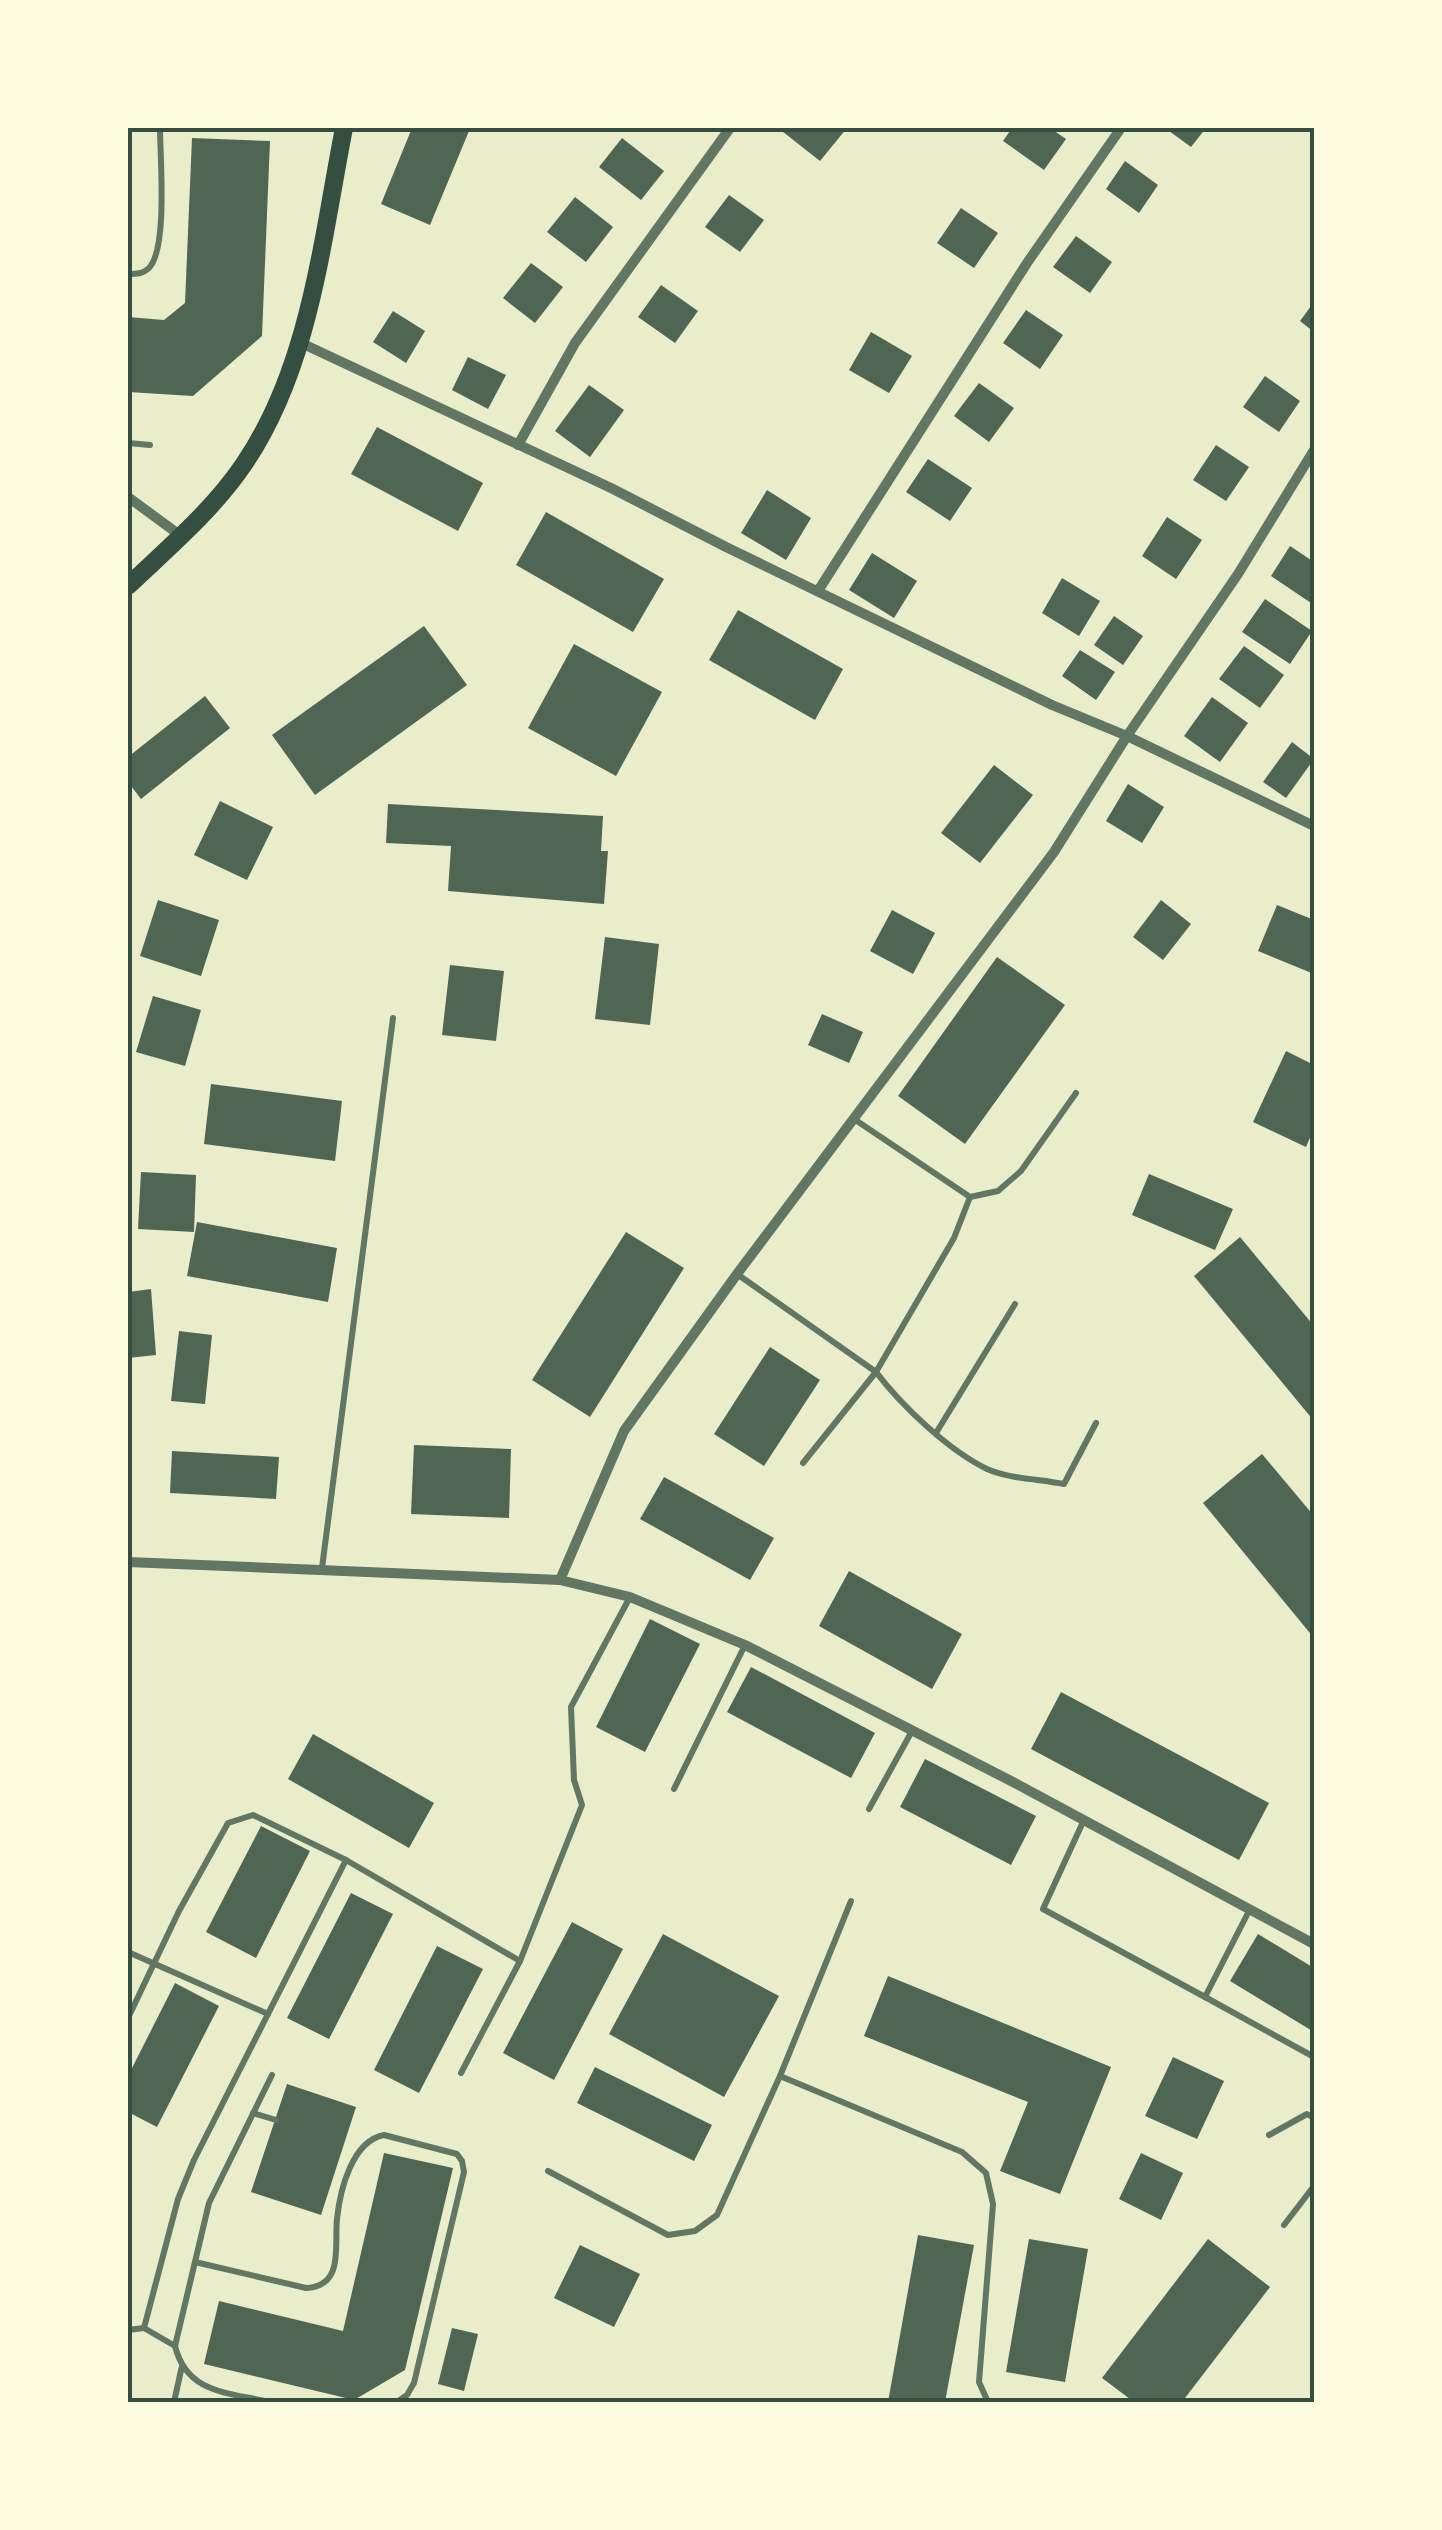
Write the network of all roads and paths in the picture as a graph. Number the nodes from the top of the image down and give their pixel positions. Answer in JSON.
{"nodes":[{"id":1,"x":160,"y":128,"type":"edge"},
{"id":2,"x":344,"y":128,"type":"edge"},
{"id":3,"x":730,"y":128,"type":"edge"},
{"id":4,"x":1121,"y":128,"type":"edge"},
{"id":5,"x":128,"y":274,"type":"edge"},
{"id":6,"x":299,"y":342,"type":"junction"},
{"id":7,"x":128,"y":443,"type":"edge"},
{"id":8,"x":518,"y":444,"type":"junction"},
{"id":9,"x":150,"y":445,"type":"dead end"},
{"id":10,"x":1314,"y":450,"type":"edge"},
{"id":11,"x":128,"y":497,"type":"edge"},
{"id":12,"x":180,"y":536,"type":"junction"},
{"id":13,"x":128,"y":586,"type":"edge"},
{"id":14,"x":818,"y":591,"type":"junction"},
{"id":15,"x":1128,"y":736,"type":"junction"},
{"id":16,"x":1314,"y":826,"type":"edge"},
{"id":17,"x":394,"y":1018,"type":"dead end"},
{"id":18,"x":1076,"y":1093,"type":"dead end"},
{"id":19,"x":854,"y":1119,"type":"junction"},
{"id":20,"x":970,"y":1197,"type":"junction"},
{"id":21,"x":737,"y":1274,"type":"junction"},
{"id":22,"x":1015,"y":1304,"type":"dead end"},
{"id":23,"x":876,"y":1372,"type":"junction"},
{"id":24,"x":1096,"y":1423,"type":"dead end"},
{"id":25,"x":936,"y":1433,"type":"junction"},
{"id":26,"x":803,"y":1463,"type":"dead end"},
{"id":27,"x":128,"y":1562,"type":"edge"},
{"id":28,"x":322,"y":1568,"type":"junction"},
{"id":29,"x":560,"y":1580,"type":"junction"},
{"id":30,"x":630,"y":1597,"type":"junction"},
{"id":31,"x":745,"y":1646,"type":"junction"},
{"id":32,"x":913,"y":1730,"type":"junction"},
{"id":33,"x":674,"y":1789,"type":"dead end"},
{"id":34,"x":869,"y":1810,"type":"dead end"},
{"id":35,"x":1084,"y":1822,"type":"junction"},
{"id":36,"x":346,"y":1860,"type":"junction"},
{"id":37,"x":852,"y":1901,"type":"dead end"},
{"id":38,"x":1250,"y":1909,"type":"junction"},
{"id":39,"x":1314,"y":1944,"type":"edge"},
{"id":40,"x":128,"y":1952,"type":"edge"},
{"id":41,"x":154,"y":1961,"type":"junction"},
{"id":42,"x":520,"y":1961,"type":"junction"},
{"id":43,"x":1205,"y":1997,"type":"junction"},
{"id":44,"x":268,"y":2014,"type":"junction"},
{"id":45,"x":128,"y":2018,"type":"edge"},
{"id":46,"x":1314,"y":2057,"type":"edge"},
{"id":47,"x":461,"y":2073,"type":"dead end"},
{"id":48,"x":272,"y":2074,"type":"dead end"},
{"id":49,"x":780,"y":2076,"type":"junction"},
{"id":50,"x":253,"y":2112,"type":"junction"},
{"id":51,"x":1314,"y":2118,"type":"edge"},
{"id":52,"x":276,"y":2120,"type":"dead end"},
{"id":53,"x":1269,"y":2135,"type":"dead end"},
{"id":54,"x":548,"y":2171,"type":"dead end"},
{"id":55,"x":1314,"y":2186,"type":"edge"},
{"id":56,"x":1284,"y":2225,"type":"dead end"},
{"id":57,"x":195,"y":2262,"type":"junction"},
{"id":58,"x":144,"y":2328,"type":"junction"},
{"id":59,"x":128,"y":2330,"type":"edge"},
{"id":60,"x":175,"y":2346,"type":"junction"},
{"id":61,"x":182,"y":2366,"type":"junction"},
{"id":62,"x":174,"y":2402,"type":"edge"},
{"id":63,"x":269,"y":2402,"type":"edge"},
{"id":64,"x":397,"y":2402,"type":"edge"},
{"id":65,"x":988,"y":2402,"type":"edge"}],
"edges":[{"from":1,"to":5,"type":"lane"},
{"from":2,"to":6,"type":"main road"},
{"from":3,"to":8,"type":"street"},
{"from":4,"to":14,"type":"street"},
{"from":6,"to":8,"type":"street"},
{"from":6,"to":12,"type":"main road"},
{"from":7,"to":9,"type":"lane"},
{"from":8,"to":14,"type":"street"},
{"from":10,"to":15,"type":"street"},
{"from":11,"to":12,"type":"street"},
{"from":12,"to":13,"type":"main road"},
{"from":14,"to":15,"type":"street"},
{"from":15,"to":16,"type":"street"},
{"from":15,"to":19,"type":"street"},
{"from":17,"to":28,"type":"lane"},
{"from":18,"to":20,"type":"lane"},
{"from":19,"to":20,"type":"lane"},
{"from":19,"to":21,"type":"street"},
{"from":20,"to":23,"type":"lane"},
{"from":21,"to":23,"type":"lane"},
{"from":21,"to":29,"type":"street"},
{"from":22,"to":25,"type":"lane"},
{"from":23,"to":25,"type":"lane"},
{"from":23,"to":26,"type":"lane"},
{"from":24,"to":25,"type":"lane"},
{"from":27,"to":28,"type":"street"},
{"from":28,"to":29,"type":"street"},
{"from":29,"to":30,"type":"street"},
{"from":30,"to":31,"type":"street"},
{"from":30,"to":42,"type":"lane"},
{"from":31,"to":32,"type":"street"},
{"from":31,"to":33,"type":"lane"},
{"from":32,"to":34,"type":"lane"},
{"from":32,"to":35,"type":"street"},
{"from":35,"to":38,"type":"street"},
{"from":35,"to":43,"type":"lane"},
{"from":36,"to":41,"type":"lane"},
{"from":36,"to":42,"type":"lane"},
{"from":36,"to":44,"type":"lane"},
{"from":37,"to":49,"type":"lane"},
{"from":38,"to":39,"type":"street"},
{"from":38,"to":43,"type":"lane"},
{"from":40,"to":41,"type":"lane"},
{"from":41,"to":44,"type":"lane"},
{"from":41,"to":45,"type":"lane"},
{"from":42,"to":47,"type":"lane"},
{"from":43,"to":46,"type":"lane"},
{"from":44,"to":58,"type":"lane"},
{"from":48,"to":50,"type":"lane"},
{"from":49,"to":54,"type":"lane"},
{"from":49,"to":65,"type":"lane"},
{"from":50,"to":52,"type":"lane"},
{"from":50,"to":57,"type":"lane"},
{"from":51,"to":53,"type":"lane"},
{"from":55,"to":56,"type":"lane"},
{"from":57,"to":60,"type":"lane"},
{"from":57,"to":64,"type":"lane"},
{"from":58,"to":59,"type":"lane"},
{"from":58,"to":60,"type":"lane"},
{"from":60,"to":61,"type":"lane"},
{"from":61,"to":62,"type":"lane"},
{"from":61,"to":63,"type":"lane"}]}
